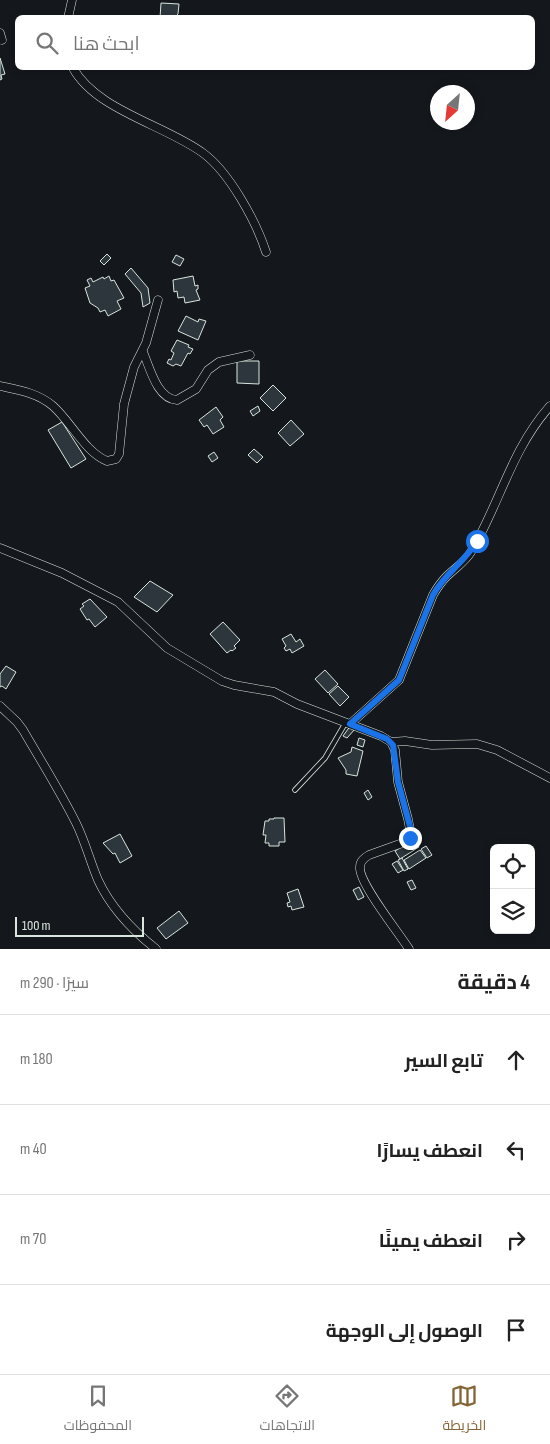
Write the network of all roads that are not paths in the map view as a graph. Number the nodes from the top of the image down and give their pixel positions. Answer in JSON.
{"nodes":[{"id":1,"x":72,"y":0,"type":"edge"},
{"id":2,"x":69,"y":15,"type":"edge"},
{"id":3,"x":74,"y":70,"type":"edge"},
{"id":4,"x":266,"y":252,"type":"dead end"},
{"id":5,"x":158,"y":300,"type":"dead end"},
{"id":6,"x":142,"y":352,"type":"junction"},
{"id":7,"x":250,"y":355,"type":"dead end"},
{"id":8,"x":0,"y":386,"type":"edge"},
{"id":9,"x":550,"y":406,"type":"edge"},
{"id":10,"x":0,"y":548,"type":"edge"},
{"id":11,"x":0,"y":706,"type":"edge"},
{"id":12,"x":348,"y":723,"type":"junction"},
{"id":13,"x":391,"y":742,"type":"junction"},
{"id":14,"x":550,"y":778,"type":"edge"},
{"id":15,"x":295,"y":790,"type":"dead end"},
{"id":16,"x":156,"y":949,"type":"edge"},
{"id":17,"x":409,"y":949,"type":"edge"}],
"edges":[{"from":1,"to":2,"type":"street"},
{"from":3,"to":4,"type":"street"},
{"from":5,"to":6,"type":"street"},
{"from":6,"to":7,"type":"street"},
{"from":6,"to":8,"type":"street"},
{"from":9,"to":12,"type":"street"},
{"from":10,"to":12,"type":"street"},
{"from":11,"to":16,"type":"street"},
{"from":12,"to":13,"type":"street"},
{"from":12,"to":15,"type":"lane"},
{"from":13,"to":14,"type":"street"},
{"from":13,"to":17,"type":"street"}]}
